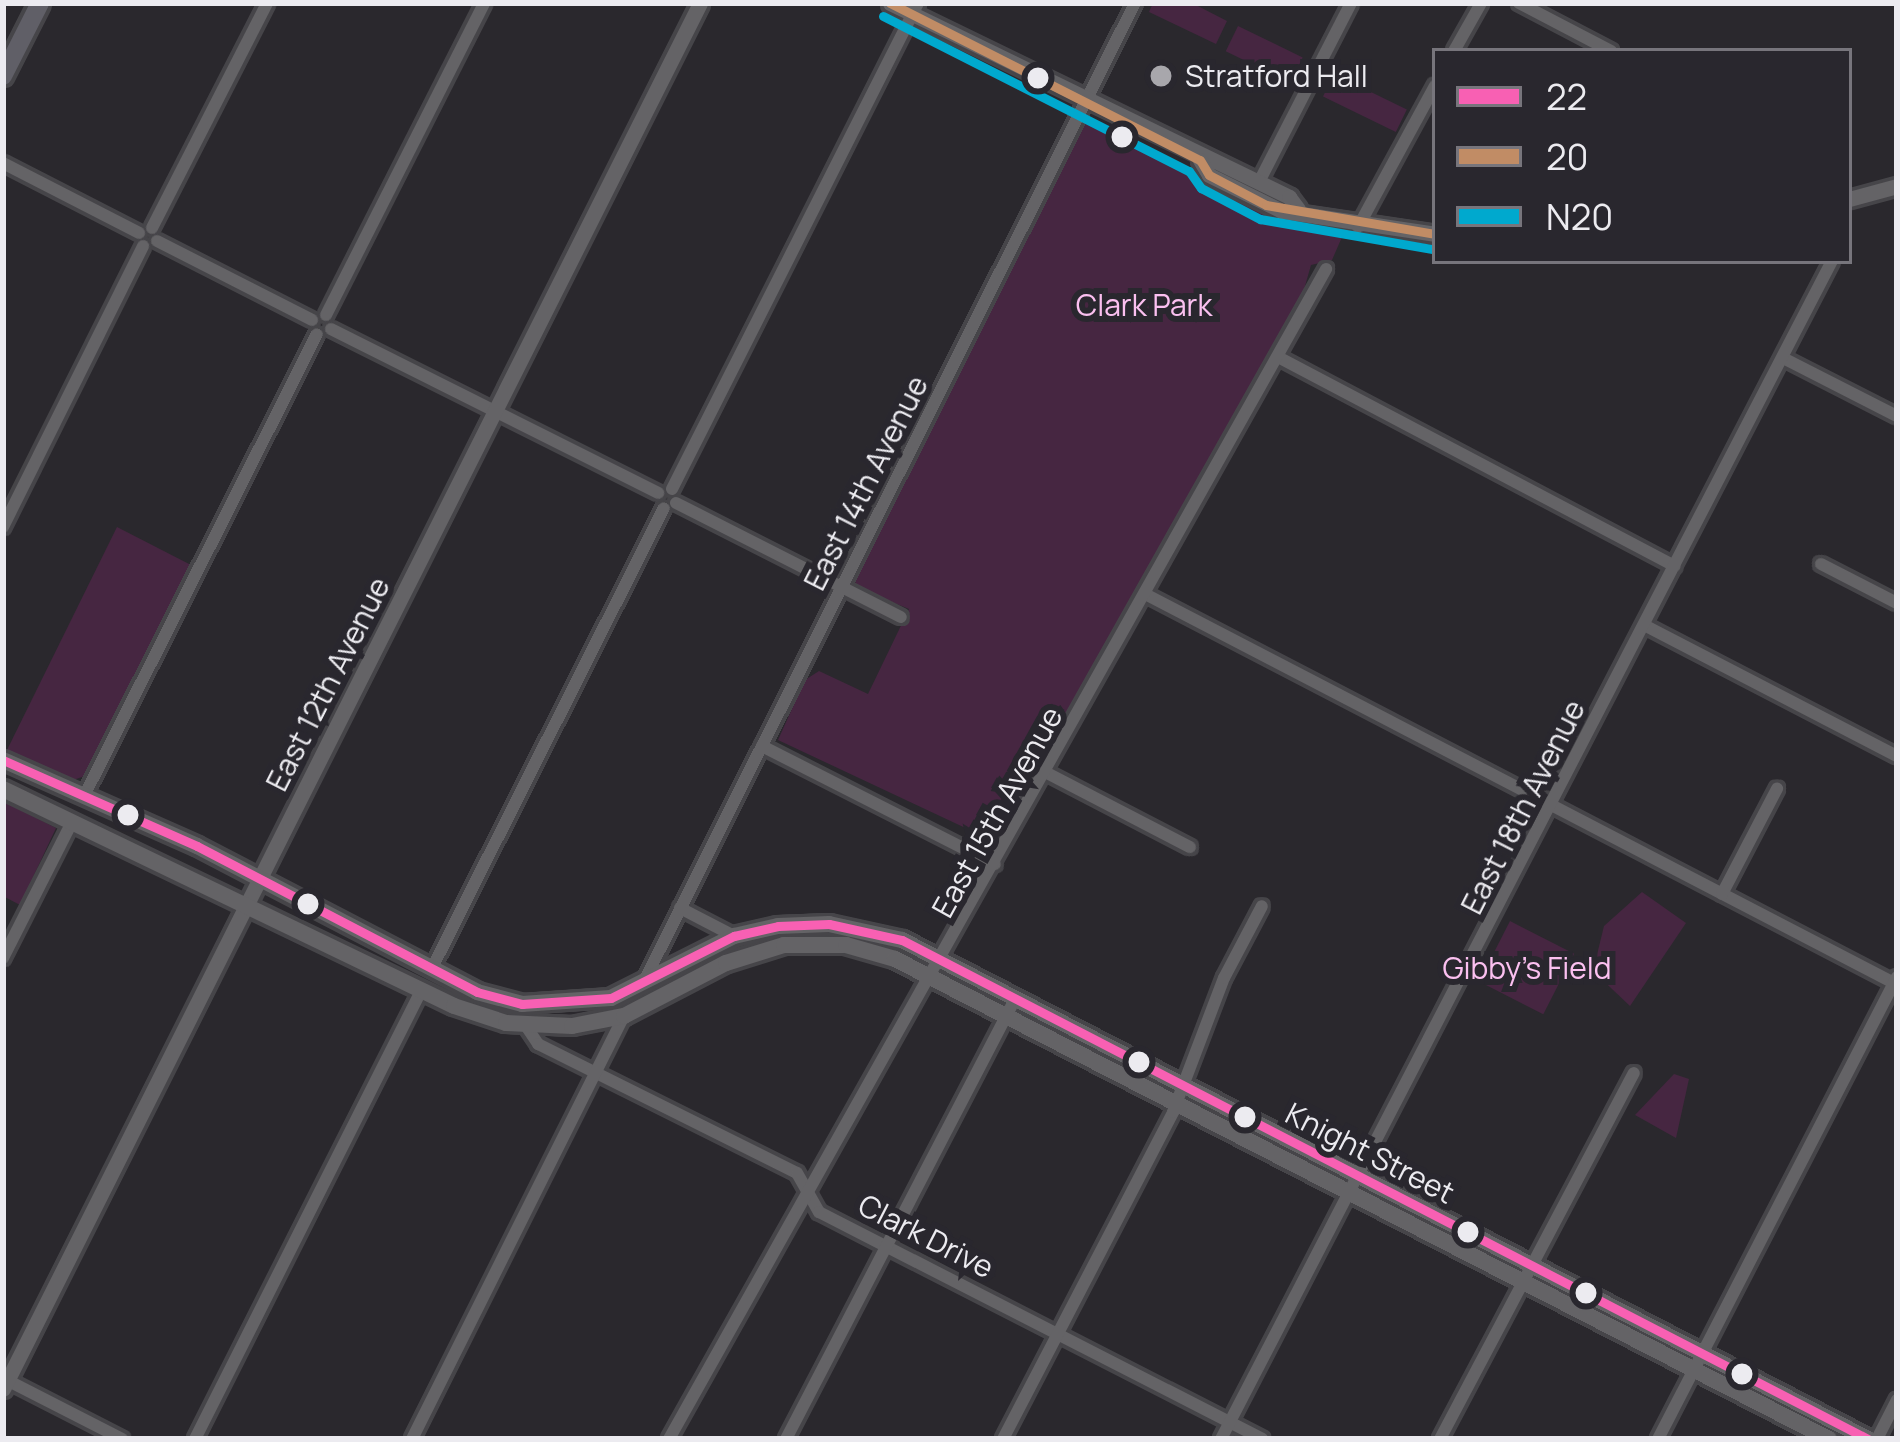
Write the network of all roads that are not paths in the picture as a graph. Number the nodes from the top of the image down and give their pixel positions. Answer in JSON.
{"nodes":[{"id":1,"x":40,"y":3,"type":"edge"},
{"id":2,"x":267,"y":3,"type":"edge"},
{"id":3,"x":484,"y":3,"type":"edge"},
{"id":4,"x":700,"y":3,"type":"edge"},
{"id":5,"x":890,"y":3,"type":"edge"},
{"id":6,"x":1135,"y":3,"type":"edge"},
{"id":7,"x":1351,"y":3,"type":"edge"},
{"id":8,"x":1480,"y":3,"type":"edge"},
{"id":9,"x":1520,"y":3,"type":"edge"},
{"id":10,"x":915,"y":9,"type":"edge"},
{"id":11,"x":1456,"y":48,"type":"edge"},
{"id":12,"x":1605,"y":48,"type":"edge"},
{"id":13,"x":3,"y":76,"type":"edge"},
{"id":14,"x":1432,"y":91,"type":"edge"},
{"id":15,"x":1085,"y":102,"type":"junction"},
{"id":16,"x":1200,"y":160,"type":"junction"},
{"id":17,"x":3,"y":163,"type":"edge"},
{"id":18,"x":1259,"y":182,"type":"junction"},
{"id":19,"x":1897,"y":186,"type":"edge"},
{"id":20,"x":1852,"y":198,"type":"edge"},
{"id":21,"x":1298,"y":209,"type":"junction"},
{"id":22,"x":1358,"y":226,"type":"junction"},
{"id":23,"x":1432,"y":234,"type":"edge"},
{"id":24,"x":148,"y":237,"type":"junction"},
{"id":25,"x":1830,"y":264,"type":"edge"},
{"id":26,"x":1326,"y":269,"type":"dead end"},
{"id":27,"x":322,"y":324,"type":"junction"},
{"id":28,"x":1280,"y":358,"type":"junction"},
{"id":29,"x":1783,"y":358,"type":"junction"},
{"id":30,"x":494,"y":412,"type":"junction"},
{"id":31,"x":1897,"y":416,"type":"edge"},
{"id":32,"x":667,"y":498,"type":"junction"},
{"id":33,"x":3,"y":527,"type":"edge"},
{"id":34,"x":1822,"y":564,"type":"dead end"},
{"id":35,"x":1674,"y":566,"type":"junction"},
{"id":36,"x":841,"y":586,"type":"junction"},
{"id":37,"x":1147,"y":595,"type":"junction"},
{"id":38,"x":1897,"y":603,"type":"edge"},
{"id":39,"x":901,"y":617,"type":"dead end"},
{"id":40,"x":1644,"y":625,"type":"junction"},
{"id":41,"x":761,"y":746,"type":"junction"},
{"id":42,"x":1897,"y":756,"type":"edge"},
{"id":43,"x":3,"y":760,"type":"edge"},
{"id":44,"x":1046,"y":773,"type":"junction"},
{"id":45,"x":3,"y":789,"type":"edge"},
{"id":46,"x":1777,"y":789,"type":"dead end"},
{"id":47,"x":84,"y":796,"type":"junction"},
{"id":48,"x":1552,"y":805,"type":"junction"},
{"id":49,"x":72,"y":822,"type":"junction"},
{"id":50,"x":1190,"y":847,"type":"dead end"},
{"id":51,"x":995,"y":864,"type":"junction"},
{"id":52,"x":260,"y":878,"type":"junction"},
{"id":53,"x":1722,"y":894,"type":"junction"},
{"id":54,"x":249,"y":901,"type":"junction"},
{"id":55,"x":1262,"y":906,"type":"dead end"},
{"id":56,"x":680,"y":908,"type":"junction"},
{"id":57,"x":734,"y":936,"type":"junction"},
{"id":58,"x":3,"y":958,"type":"edge"},
{"id":59,"x":941,"y":959,"type":"junction"},
{"id":60,"x":431,"y":970,"type":"junction"},
{"id":61,"x":932,"y":976,"type":"junction"},
{"id":62,"x":1895,"y":980,"type":"edge"},
{"id":63,"x":642,"y":986,"type":"junction"},
{"id":64,"x":422,"y":989,"type":"junction"},
{"id":65,"x":1016,"y":998,"type":"junction"},
{"id":66,"x":624,"y":1016,"type":"junction"},
{"id":67,"x":1006,"y":1016,"type":"junction"},
{"id":68,"x":526,"y":1026,"type":"junction"},
{"id":69,"x":596,"y":1072,"type":"junction"},
{"id":70,"x":1634,"y":1073,"type":"dead end"},
{"id":71,"x":1179,"y":1095,"type":"junction"},
{"id":72,"x":1355,"y":1183,"type":"junction"},
{"id":73,"x":807,"y":1192,"type":"junction"},
{"id":74,"x":886,"y":1246,"type":"junction"},
{"id":75,"x":1526,"y":1272,"type":"junction"},
{"id":76,"x":1058,"y":1334,"type":"junction"},
{"id":77,"x":1698,"y":1361,"type":"junction"},
{"id":78,"x":4,"y":1382,"type":"edge"},
{"id":79,"x":1897,"y":1400,"type":"edge"},
{"id":80,"x":1230,"y":1422,"type":"junction"},
{"id":81,"x":122,"y":1439,"type":"edge"},
{"id":82,"x":195,"y":1439,"type":"edge"},
{"id":83,"x":412,"y":1439,"type":"edge"},
{"id":84,"x":669,"y":1439,"type":"edge"},
{"id":85,"x":786,"y":1439,"type":"edge"},
{"id":86,"x":1004,"y":1439,"type":"edge"},
{"id":87,"x":1221,"y":1439,"type":"edge"},
{"id":88,"x":1262,"y":1439,"type":"edge"},
{"id":89,"x":1440,"y":1439,"type":"edge"},
{"id":90,"x":1658,"y":1439,"type":"edge"},
{"id":91,"x":1829,"y":1439,"type":"edge"},
{"id":92,"x":1872,"y":1439,"type":"edge"}],
"edges":[{"from":1,"to":13,"type":"main road"},
{"from":2,"to":24,"type":"street"},
{"from":3,"to":27,"type":"street"},
{"from":4,"to":30,"type":"street","name":"East 12th Avenue"},
{"from":5,"to":10,"type":"street"},
{"from":6,"to":15,"type":"street","name":"East 14th Avenue"},
{"from":7,"to":18,"type":"street"},
{"from":8,"to":11,"type":"street"},
{"from":9,"to":12,"type":"street"},
{"from":10,"to":15,"type":"street"},
{"from":10,"to":32,"type":"street"},
{"from":14,"to":22,"type":"street"},
{"from":15,"to":16,"type":"street"},
{"from":15,"to":36,"type":"street","name":"East 14th Avenue"},
{"from":16,"to":18,"type":"street"},
{"from":16,"to":21,"type":"street"},
{"from":17,"to":24,"type":"street"},
{"from":18,"to":21,"type":"street"},
{"from":19,"to":20,"type":"street"},
{"from":21,"to":22,"type":"street"},
{"from":22,"to":23,"type":"street"},
{"from":24,"to":27,"type":"street"},
{"from":24,"to":33,"type":"street"},
{"from":25,"to":29,"type":"street","name":"East 18th Avenue"},
{"from":26,"to":28,"type":"street","name":"East 15th Avenue"},
{"from":27,"to":30,"type":"street"},
{"from":27,"to":47,"type":"street"},
{"from":28,"to":35,"type":"street"},
{"from":28,"to":37,"type":"street","name":"East 15th Avenue"},
{"from":29,"to":31,"type":"street"},
{"from":29,"to":35,"type":"street","name":"East 18th Avenue"},
{"from":30,"to":32,"type":"street"},
{"from":30,"to":52,"type":"street","name":"East 12th Avenue"},
{"from":32,"to":36,"type":"street"},
{"from":32,"to":60,"type":"street"},
{"from":34,"to":38,"type":"street"},
{"from":35,"to":40,"type":"street","name":"East 18th Avenue"},
{"from":36,"to":39,"type":"street"},
{"from":36,"to":41,"type":"street","name":"East 14th Avenue"},
{"from":37,"to":44,"type":"street","name":"East 15th Avenue"},
{"from":37,"to":48,"type":"street"},
{"from":40,"to":42,"type":"street"},
{"from":40,"to":48,"type":"street","name":"East 18th Avenue"},
{"from":41,"to":51,"type":"street"},
{"from":41,"to":56,"type":"street","name":"East 14th Avenue"},
{"from":43,"to":47,"type":"main road"},
{"from":44,"to":50,"type":"street"},
{"from":44,"to":51,"type":"street","name":"East 15th Avenue"},
{"from":45,"to":49,"type":"main road","name":"Clark Drive"},
{"from":46,"to":53,"type":"street"},
{"from":47,"to":52,"type":"main road"},
{"from":48,"to":53,"type":"street"},
{"from":48,"to":72,"type":"street","name":"East 18th Avenue"},
{"from":49,"to":54,"type":"main road","name":"Clark Drive"},
{"from":49,"to":58,"type":"street"},
{"from":51,"to":59,"type":"street","name":"East 15th Avenue"},
{"from":52,"to":54,"type":"street","name":"East 12th Avenue"},
{"from":52,"to":60,"type":"main road"},
{"from":53,"to":62,"type":"street"},
{"from":54,"to":64,"type":"main road","name":"Clark Drive"},
{"from":54,"to":78,"type":"street","name":"East 12th Avenue"},
{"from":55,"to":71,"type":"street"},
{"from":56,"to":57,"type":"street"},
{"from":56,"to":63,"type":"street","name":"East 14th Avenue"},
{"from":57,"to":59,"type":"main road","name":"Knight Street"},
{"from":57,"to":63,"type":"main road","name":"Knight Street"},
{"from":59,"to":61,"type":"street","name":"East 15th Avenue"},
{"from":59,"to":65,"type":"main road","name":"Knight Street"},
{"from":60,"to":63,"type":"main road"},
{"from":61,"to":66,"type":"main road","name":"Knight Street"},
{"from":61,"to":67,"type":"main road","name":"Knight Street"},
{"from":61,"to":73,"type":"street","name":"East 15th Avenue"},
{"from":62,"to":77,"type":"street"},
{"from":64,"to":68,"type":"main road","name":"Clark Drive"},
{"from":64,"to":82,"type":"street"},
{"from":65,"to":67,"type":"street"},
{"from":65,"to":71,"type":"main road","name":"Knight Street"},
{"from":66,"to":68,"type":"main road","name":"Clark Drive"},
{"from":66,"to":69,"type":"street"},
{"from":67,"to":71,"type":"main road","name":"Knight Street"},
{"from":67,"to":74,"type":"street"},
{"from":68,"to":69,"type":"street","name":"Clark Drive"},
{"from":69,"to":73,"type":"street","name":"Clark Drive"},
{"from":69,"to":83,"type":"street"},
{"from":70,"to":75,"type":"street"},
{"from":71,"to":72,"type":"main road","name":"Knight Street"},
{"from":71,"to":76,"type":"street"},
{"from":72,"to":75,"type":"main road","name":"Knight Street"},
{"from":72,"to":80,"type":"street","name":"East 18th Avenue"},
{"from":73,"to":74,"type":"street","name":"Clark Drive"},
{"from":73,"to":84,"type":"street","name":"East 15th Avenue"},
{"from":74,"to":76,"type":"street","name":"Clark Drive"},
{"from":74,"to":85,"type":"street"},
{"from":75,"to":77,"type":"main road","name":"Knight Street"},
{"from":75,"to":89,"type":"street"},
{"from":76,"to":80,"type":"street","name":"Clark Drive"},
{"from":76,"to":86,"type":"street"},
{"from":77,"to":90,"type":"street"},
{"from":77,"to":91,"type":"main road","name":"Knight Street"},
{"from":77,"to":92,"type":"main road","name":"Knight Street"},
{"from":78,"to":81,"type":"street"},
{"from":79,"to":92,"type":"street"},
{"from":80,"to":87,"type":"street","name":"East 18th Avenue"},
{"from":80,"to":88,"type":"street","name":"Clark Drive"}]}
